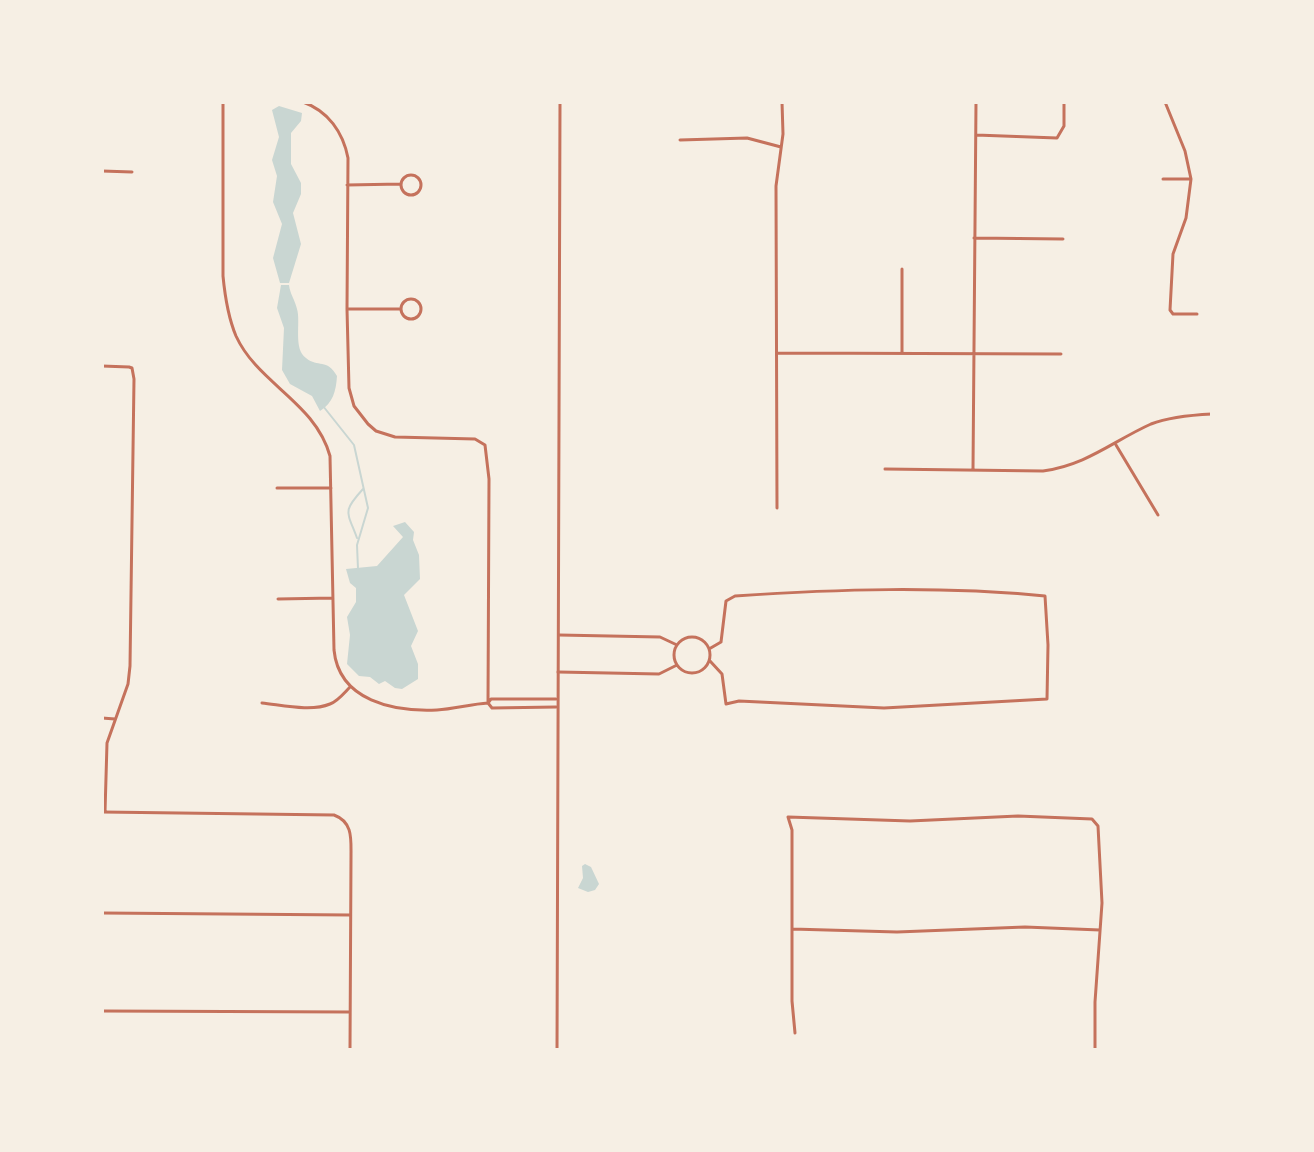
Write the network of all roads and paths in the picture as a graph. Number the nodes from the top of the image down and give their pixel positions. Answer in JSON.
{"nodes":[{"id":1,"x":223,"y":102,"type":"edge"},
{"id":2,"x":303,"y":102,"type":"edge"},
{"id":3,"x":560,"y":102,"type":"edge"},
{"id":4,"x":782,"y":102,"type":"edge"},
{"id":5,"x":976,"y":102,"type":"edge"},
{"id":6,"x":1064,"y":102,"type":"edge"},
{"id":7,"x":1165,"y":102,"type":"edge"},
{"id":8,"x":309,"y":103,"type":"edge"},
{"id":9,"x":975,"y":135,"type":"junction"},
{"id":10,"x":680,"y":140,"type":"dead end"},
{"id":11,"x":781,"y":147,"type":"junction"},
{"id":12,"x":102,"y":171,"type":"edge"},
{"id":13,"x":132,"y":172,"type":"dead end"},
{"id":14,"x":1163,"y":179,"type":"dead end"},
{"id":15,"x":1191,"y":179,"type":"junction"},
{"id":16,"x":401,"y":184,"type":"junction"},
{"id":17,"x":347,"y":185,"type":"junction"},
{"id":18,"x":974,"y":238,"type":"junction"},
{"id":19,"x":1063,"y":239,"type":"dead end"},
{"id":20,"x":902,"y":269,"type":"dead end"},
{"id":21,"x":347,"y":309,"type":"junction"},
{"id":22,"x":401,"y":309,"type":"junction"},
{"id":23,"x":1197,"y":314,"type":"dead end"},
{"id":24,"x":902,"y":352,"type":"junction"},
{"id":25,"x":778,"y":353,"type":"junction"},
{"id":26,"x":973,"y":353,"type":"junction"},
{"id":27,"x":1061,"y":354,"type":"dead end"},
{"id":28,"x":102,"y":366,"type":"edge"},
{"id":29,"x":1212,"y":414,"type":"edge"},
{"id":30,"x":1116,"y":445,"type":"junction"},
{"id":31,"x":885,"y":469,"type":"dead end"},
{"id":32,"x":973,"y":469,"type":"junction"},
{"id":33,"x":277,"y":488,"type":"dead end"},
{"id":34,"x":331,"y":488,"type":"junction"},
{"id":35,"x":777,"y":508,"type":"dead end"},
{"id":36,"x":1158,"y":515,"type":"dead end"},
{"id":37,"x":333,"y":598,"type":"junction"},
{"id":38,"x":278,"y":599,"type":"dead end"},
{"id":39,"x":559,"y":635,"type":"junction"},
{"id":40,"x":677,"y":645,"type":"junction"},
{"id":41,"x":709,"y":649,"type":"junction"},
{"id":42,"x":710,"y":661,"type":"junction"},
{"id":43,"x":677,"y":665,"type":"junction"},
{"id":44,"x":557,"y":672,"type":"junction"},
{"id":45,"x":350,"y":687,"type":"junction"},
{"id":46,"x":556,"y":699,"type":"junction"},
{"id":47,"x":490,"y":701,"type":"junction"},
{"id":48,"x":262,"y":703,"type":"dead end"},
{"id":49,"x":556,"y":707,"type":"junction"},
{"id":50,"x":102,"y":718,"type":"edge"},
{"id":51,"x":115,"y":719,"type":"junction"},
{"id":52,"x":104,"y":812,"type":"edge"},
{"id":53,"x":102,"y":913,"type":"edge"},
{"id":54,"x":351,"y":915,"type":"junction"},
{"id":55,"x":792,"y":929,"type":"junction"},
{"id":56,"x":1101,"y":930,"type":"junction"},
{"id":57,"x":102,"y":1011,"type":"edge"},
{"id":58,"x":350,"y":1012,"type":"junction"},
{"id":59,"x":795,"y":1033,"type":"dead end"},
{"id":60,"x":350,"y":1050,"type":"edge"},
{"id":61,"x":557,"y":1050,"type":"edge"},
{"id":62,"x":1095,"y":1050,"type":"edge"}],
"edges":[{"from":1,"to":34,"type":"street"},
{"from":2,"to":8,"type":"street"},
{"from":3,"to":39,"type":"street"},
{"from":4,"to":11,"type":"street"},
{"from":5,"to":9,"type":"street"},
{"from":6,"to":9,"type":"street"},
{"from":7,"to":15,"type":"street"},
{"from":8,"to":17,"type":"street"},
{"from":9,"to":18,"type":"street"},
{"from":10,"to":11,"type":"street"},
{"from":11,"to":25,"type":"street"},
{"from":12,"to":13,"type":"street"},
{"from":14,"to":15,"type":"street"},
{"from":15,"to":23,"type":"street"},
{"from":16,"to":16,"type":"street"},
{"from":16,"to":17,"type":"street"},
{"from":17,"to":21,"type":"street"},
{"from":18,"to":19,"type":"street"},
{"from":18,"to":26,"type":"street"},
{"from":20,"to":24,"type":"street"},
{"from":21,"to":22,"type":"street"},
{"from":21,"to":47,"type":"street"},
{"from":22,"to":22,"type":"street"},
{"from":24,"to":25,"type":"street"},
{"from":24,"to":26,"type":"street"},
{"from":25,"to":35,"type":"street"},
{"from":26,"to":27,"type":"street"},
{"from":26,"to":32,"type":"street"},
{"from":28,"to":51,"type":"street"},
{"from":29,"to":30,"type":"street"},
{"from":30,"to":32,"type":"street"},
{"from":30,"to":36,"type":"street"},
{"from":31,"to":32,"type":"street"},
{"from":33,"to":34,"type":"street"},
{"from":34,"to":37,"type":"street"},
{"from":37,"to":38,"type":"street"},
{"from":37,"to":45,"type":"street"},
{"from":39,"to":40,"type":"street"},
{"from":39,"to":44,"type":"street"},
{"from":40,"to":41,"type":"street"},
{"from":40,"to":43,"type":"street"},
{"from":41,"to":42,"type":"street"},
{"from":41,"to":42,"type":"street"},
{"from":42,"to":43,"type":"street"},
{"from":43,"to":44,"type":"street"},
{"from":44,"to":46,"type":"street"},
{"from":45,"to":47,"type":"street"},
{"from":45,"to":48,"type":"street"},
{"from":46,"to":47,"type":"street"},
{"from":46,"to":49,"type":"street"},
{"from":47,"to":49,"type":"street"},
{"from":49,"to":61,"type":"street"},
{"from":50,"to":51,"type":"street"},
{"from":51,"to":52,"type":"street"},
{"from":52,"to":54,"type":"street"},
{"from":53,"to":54,"type":"street"},
{"from":54,"to":58,"type":"street"},
{"from":55,"to":56,"type":"street"},
{"from":55,"to":56,"type":"street"},
{"from":55,"to":59,"type":"street"},
{"from":56,"to":62,"type":"street"},
{"from":57,"to":58,"type":"street"},
{"from":58,"to":60,"type":"street"}]}
